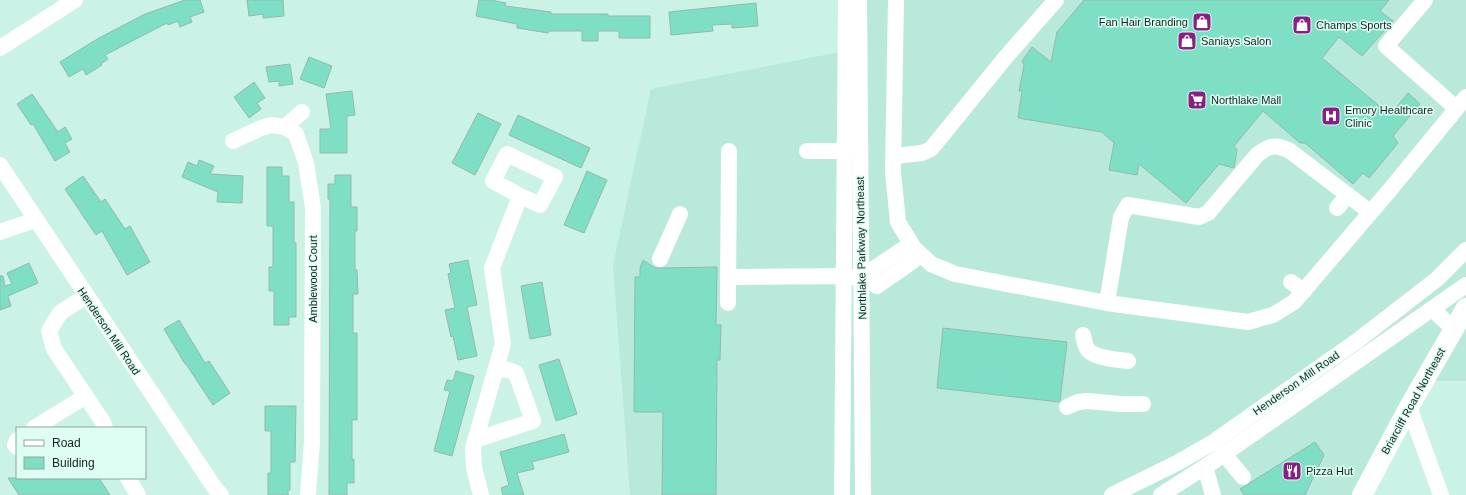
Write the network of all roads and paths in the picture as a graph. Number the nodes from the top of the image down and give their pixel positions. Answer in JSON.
{"nodes":[{"id":1,"x":75,"y":0,"type":"edge"},
{"id":2,"x":846,"y":0,"type":"edge"},
{"id":3,"x":859,"y":0,"type":"edge"},
{"id":4,"x":896,"y":0,"type":"edge"},
{"id":5,"x":1056,"y":0,"type":"edge"},
{"id":6,"x":1425,"y":0,"type":"edge"},
{"id":7,"x":0,"y":48,"type":"edge"},
{"id":8,"x":1461,"y":103,"type":"edge"},
{"id":9,"x":302,"y":112,"type":"dead end"},
{"id":10,"x":285,"y":127,"type":"junction"},
{"id":11,"x":233,"y":141,"type":"dead end"},
{"id":12,"x":729,"y":151,"type":"dead end"},
{"id":13,"x":807,"y":151,"type":"dead end"},
{"id":14,"x":844,"y":151,"type":"junction"},
{"id":15,"x":894,"y":156,"type":"junction"},
{"id":16,"x":0,"y":165,"type":"edge"},
{"id":17,"x":520,"y":196,"type":"dead end"},
{"id":18,"x":1348,"y":196,"type":"junction"},
{"id":19,"x":1337,"y":208,"type":"dead end"},
{"id":20,"x":1370,"y":212,"type":"junction"},
{"id":21,"x":680,"y":214,"type":"dead end"},
{"id":22,"x":36,"y":220,"type":"junction"},
{"id":23,"x":0,"y":232,"type":"edge"},
{"id":24,"x":912,"y":250,"type":"junction"},
{"id":25,"x":1466,"y":250,"type":"edge"},
{"id":26,"x":660,"y":259,"type":"dead end"},
{"id":27,"x":844,"y":276,"type":"junction"},
{"id":28,"x":728,"y":277,"type":"junction"},
{"id":29,"x":865,"y":279,"type":"junction"},
{"id":30,"x":1466,"y":285,"type":"edge"},
{"id":31,"x":86,"y":296,"type":"junction"},
{"id":32,"x":728,"y":303,"type":"dead end"},
{"id":33,"x":1107,"y":303,"type":"junction"},
{"id":34,"x":1466,"y":308,"type":"edge"},
{"id":35,"x":1432,"y":309,"type":"junction"},
{"id":36,"x":1454,"y":329,"type":"junction"},
{"id":37,"x":1083,"y":335,"type":"dead end"},
{"id":38,"x":1128,"y":361,"type":"dead end"},
{"id":39,"x":496,"y":371,"type":"junction"},
{"id":40,"x":86,"y":396,"type":"junction"},
{"id":41,"x":1143,"y":404,"type":"dead end"},
{"id":42,"x":1067,"y":407,"type":"dead end"},
{"id":43,"x":1409,"y":407,"type":"junction"},
{"id":44,"x":36,"y":427,"type":"edge"},
{"id":45,"x":105,"y":427,"type":"edge"},
{"id":46,"x":475,"y":440,"type":"junction"},
{"id":47,"x":1224,"y":454,"type":"junction"},
{"id":48,"x":1205,"y":467,"type":"junction"},
{"id":49,"x":1243,"y":477,"type":"dead end"},
{"id":50,"x":129,"y":479,"type":"edge"},
{"id":51,"x":1132,"y":490,"type":"edge"},
{"id":52,"x":138,"y":495,"type":"edge"},
{"id":53,"x":221,"y":495,"type":"edge"},
{"id":54,"x":308,"y":495,"type":"edge"},
{"id":55,"x":481,"y":495,"type":"edge"},
{"id":56,"x":842,"y":495,"type":"edge"},
{"id":57,"x":863,"y":495,"type":"edge"},
{"id":58,"x":1112,"y":495,"type":"edge"},
{"id":59,"x":1161,"y":495,"type":"edge"},
{"id":60,"x":1213,"y":495,"type":"edge"},
{"id":61,"x":1362,"y":495,"type":"edge"},
{"id":62,"x":1441,"y":495,"type":"edge"}],
"edges":[{"from":1,"to":7,"type":"street"},
{"from":2,"to":14,"type":"street","name":"Northlake Parkway Northeast"},
{"from":3,"to":29,"type":"street","name":"Northlake Parkway Northeast"},
{"from":4,"to":15,"type":"street"},
{"from":5,"to":15,"type":"street"},
{"from":6,"to":8,"type":"street"},
{"from":8,"to":20,"type":"street"},
{"from":9,"to":10,"type":"street"},
{"from":10,"to":11,"type":"street"},
{"from":10,"to":54,"type":"street","name":"Amblewood Court"},
{"from":12,"to":28,"type":"street"},
{"from":13,"to":14,"type":"street"},
{"from":14,"to":27,"type":"street","name":"Northlake Parkway Northeast"},
{"from":15,"to":24,"type":"street"},
{"from":16,"to":22,"type":"street","name":"Henderson Mill Road"},
{"from":17,"to":39,"type":"street"},
{"from":18,"to":19,"type":"street"},
{"from":18,"to":20,"type":"street"},
{"from":18,"to":33,"type":"street"},
{"from":20,"to":33,"type":"street"},
{"from":21,"to":26,"type":"street"},
{"from":22,"to":23,"type":"street"},
{"from":22,"to":31,"type":"street","name":"Henderson Mill Road"},
{"from":24,"to":29,"type":"street"},
{"from":24,"to":33,"type":"street"},
{"from":25,"to":51,"type":"street","name":"Henderson Mill Road"},
{"from":27,"to":28,"type":"street"},
{"from":27,"to":29,"type":"street"},
{"from":27,"to":56,"type":"street","name":"Northlake Parkway Northeast"},
{"from":28,"to":32,"type":"street"},
{"from":29,"to":57,"type":"street","name":"Northlake Parkway Northeast"},
{"from":30,"to":35,"type":"street","name":"Henderson Mill Road"},
{"from":31,"to":40,"type":"street"},
{"from":31,"to":53,"type":"street","name":"Henderson Mill Road"},
{"from":34,"to":36,"type":"main road","name":"Briarcliff Road Northeast"},
{"from":35,"to":36,"type":"street"},
{"from":35,"to":47,"type":"street","name":"Henderson Mill Road"},
{"from":36,"to":43,"type":"main road","name":"Briarcliff Road Northeast"},
{"from":37,"to":38,"type":"street"},
{"from":39,"to":46,"type":"street"},
{"from":39,"to":46,"type":"street"},
{"from":40,"to":44,"type":"street"},
{"from":40,"to":45,"type":"street"},
{"from":41,"to":42,"type":"street"},
{"from":43,"to":61,"type":"main road","name":"Briarcliff Road Northeast"},
{"from":43,"to":62,"type":"street"},
{"from":46,"to":55,"type":"street"},
{"from":47,"to":48,"type":"street","name":"Henderson Mill Road"},
{"from":47,"to":49,"type":"street"},
{"from":48,"to":59,"type":"street","name":"Henderson Mill Road"},
{"from":48,"to":60,"type":"street"},
{"from":50,"to":52,"type":"street"},
{"from":51,"to":58,"type":"street","name":"Henderson Mill Road"}]}
